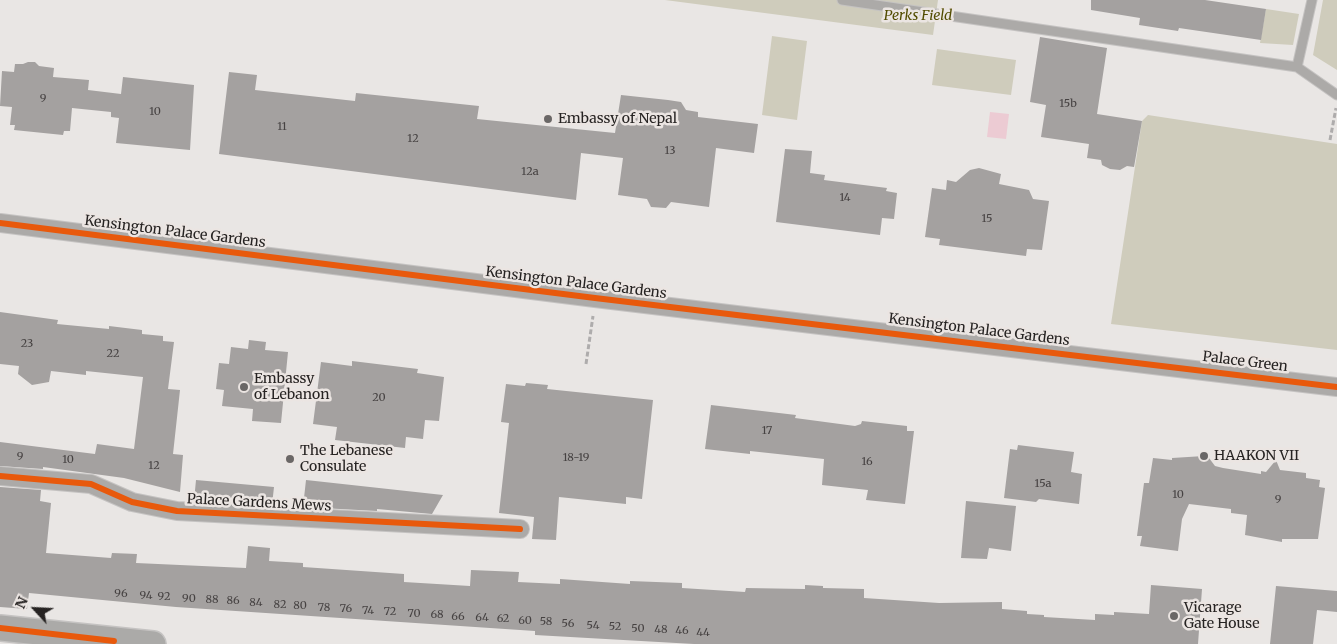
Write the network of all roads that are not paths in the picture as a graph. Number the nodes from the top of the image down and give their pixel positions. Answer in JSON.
{"nodes":[{"id":1,"x":842,"y":0,"type":"edge"},
{"id":2,"x":1312,"y":0,"type":"edge"},
{"id":3,"x":1297,"y":67,"type":"junction"},
{"id":4,"x":1337,"y":95,"type":"edge"},
{"id":5,"x":0,"y":223,"type":"edge"},
{"id":6,"x":1150,"y":363,"type":"joint"},
{"id":7,"x":1337,"y":386,"type":"edge"},
{"id":8,"x":0,"y":476,"type":"edge"},
{"id":9,"x":520,"y":530,"type":"dead end"},
{"id":10,"x":8,"y":631,"type":"edge"},
{"id":11,"x":113,"y":642,"type":"edge"},
{"id":12,"x":153,"y":644,"type":"edge"}],
"edges":[{"from":1,"to":3,"type":"lane"},
{"from":2,"to":3,"type":"lane"},
{"from":3,"to":4,"type":"lane"},
{"from":5,"to":6,"type":"street","name":"Kensington Palace Gardens"},
{"from":6,"to":7,"type":"street","name":"Palace Green"},
{"from":8,"to":9,"type":"street","name":"Palace Gardens Mews"},
{"from":10,"to":11,"type":"main road"},
{"from":11,"to":12,"type":"main road"}]}
